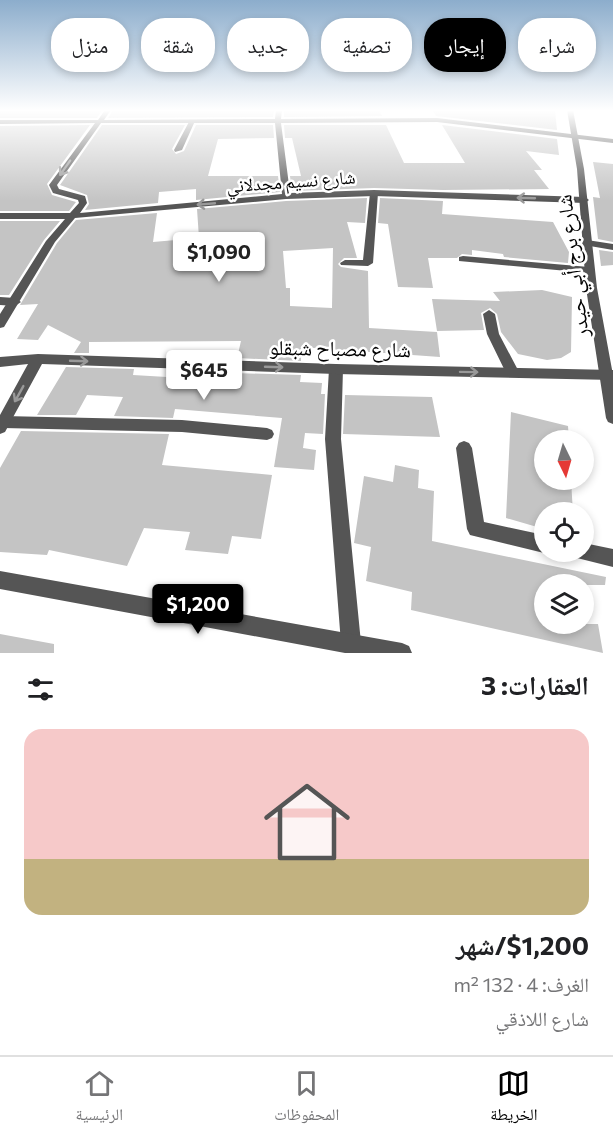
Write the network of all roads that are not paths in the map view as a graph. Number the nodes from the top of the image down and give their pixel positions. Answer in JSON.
{"nodes":[{"id":1,"x":86,"y":140,"type":"edge"},
{"id":2,"x":183,"y":140,"type":"edge"},
{"id":3,"x":280,"y":140,"type":"edge"},
{"id":4,"x":577,"y":140,"type":"edge"},
{"id":5,"x":178,"y":150,"type":"dead end"},
{"id":6,"x":374,"y":193,"type":"junction"},
{"id":7,"x":286,"y":196,"type":"junction"},
{"id":8,"x":585,"y":200,"type":"junction"},
{"id":9,"x":0,"y":216,"type":"edge"},
{"id":10,"x":71,"y":216,"type":"junction"},
{"id":11,"x":587,"y":243,"type":"junction"},
{"id":12,"x":613,"y":247,"type":"edge"},
{"id":13,"x":463,"y":260,"type":"dead end"},
{"id":14,"x":345,"y":263,"type":"dead end"},
{"id":15,"x":589,"y":270,"type":"junction"},
{"id":16,"x":0,"y":301,"type":"edge"},
{"id":17,"x":15,"y":302,"type":"junction"},
{"id":18,"x":489,"y":314,"type":"dead end"},
{"id":19,"x":0,"y":324,"type":"edge"},
{"id":20,"x":38,"y":360,"type":"junction"},
{"id":21,"x":0,"y":362,"type":"edge"},
{"id":22,"x":336,"y":369,"type":"junction"},
{"id":23,"x":512,"y":372,"type":"junction"},
{"id":24,"x":610,"y":374,"type":"edge"},
{"id":25,"x":613,"y":418,"type":"edge"},
{"id":26,"x":2,"y":425,"type":"edge"},
{"id":27,"x":267,"y":434,"type":"dead end"},
{"id":28,"x":464,"y":448,"type":"dead end"},
{"id":29,"x":534,"y":542,"type":"edge"},
{"id":30,"x":594,"y":554,"type":"edge"},
{"id":31,"x":613,"y":558,"type":"edge"},
{"id":32,"x":0,"y":580,"type":"edge"},
{"id":33,"x":351,"y":643,"type":"junction"},
{"id":34,"x":402,"y":653,"type":"edge"}],
"edges":[{"from":1,"to":10,"type":"street","one_way":true},
{"from":2,"to":5,"type":"street"},
{"from":3,"to":7,"type":"street"},
{"from":4,"to":8,"type":"street","name":"شارع برج أبي حيدر"},
{"from":6,"to":7,"type":"street","name":"شارع نسيم مجدلاني"},
{"from":8,"to":6,"type":"street","name":"شارع نسيم مجدلاني","one_way":true},
{"from":6,"to":14,"type":"street"},
{"from":7,"to":10,"type":"street","name":"شارع نسيم مجدلاني","one_way":true},
{"from":8,"to":11,"type":"street","name":"شارع برج أبي حيدر"},
{"from":9,"to":10,"type":"street","name":"شارع نسيم مجدلاني"},
{"from":10,"to":17,"type":"street"},
{"from":11,"to":12,"type":"street"},
{"from":11,"to":15,"type":"street","name":"شارع برج أبي حيدر"},
{"from":13,"to":15,"type":"street"},
{"from":15,"to":24,"type":"street","name":"شارع برج أبي حيدر"},
{"from":16,"to":17,"type":"street"},
{"from":17,"to":19,"type":"street"},
{"from":18,"to":23,"type":"street"},
{"from":20,"to":21,"type":"street","name":"شارع مصباح شبقلو"},
{"from":20,"to":22,"type":"street","name":"شارع مصباح شبقلو","one_way":true},
{"from":20,"to":26,"type":"street","one_way":true},
{"from":22,"to":23,"type":"street","name":"شارع مصباح شبقلو","one_way":true},
{"from":22,"to":33,"type":"street"},
{"from":23,"to":24,"type":"street","name":"شارع مصباح شبقلو"},
{"from":24,"to":25,"type":"street","name":"شارع برج أبي حيدر"},
{"from":26,"to":27,"type":"street"},
{"from":28,"to":29,"type":"street"},
{"from":30,"to":31,"type":"street"},
{"from":32,"to":33,"type":"street"},
{"from":33,"to":34,"type":"street"}]}
